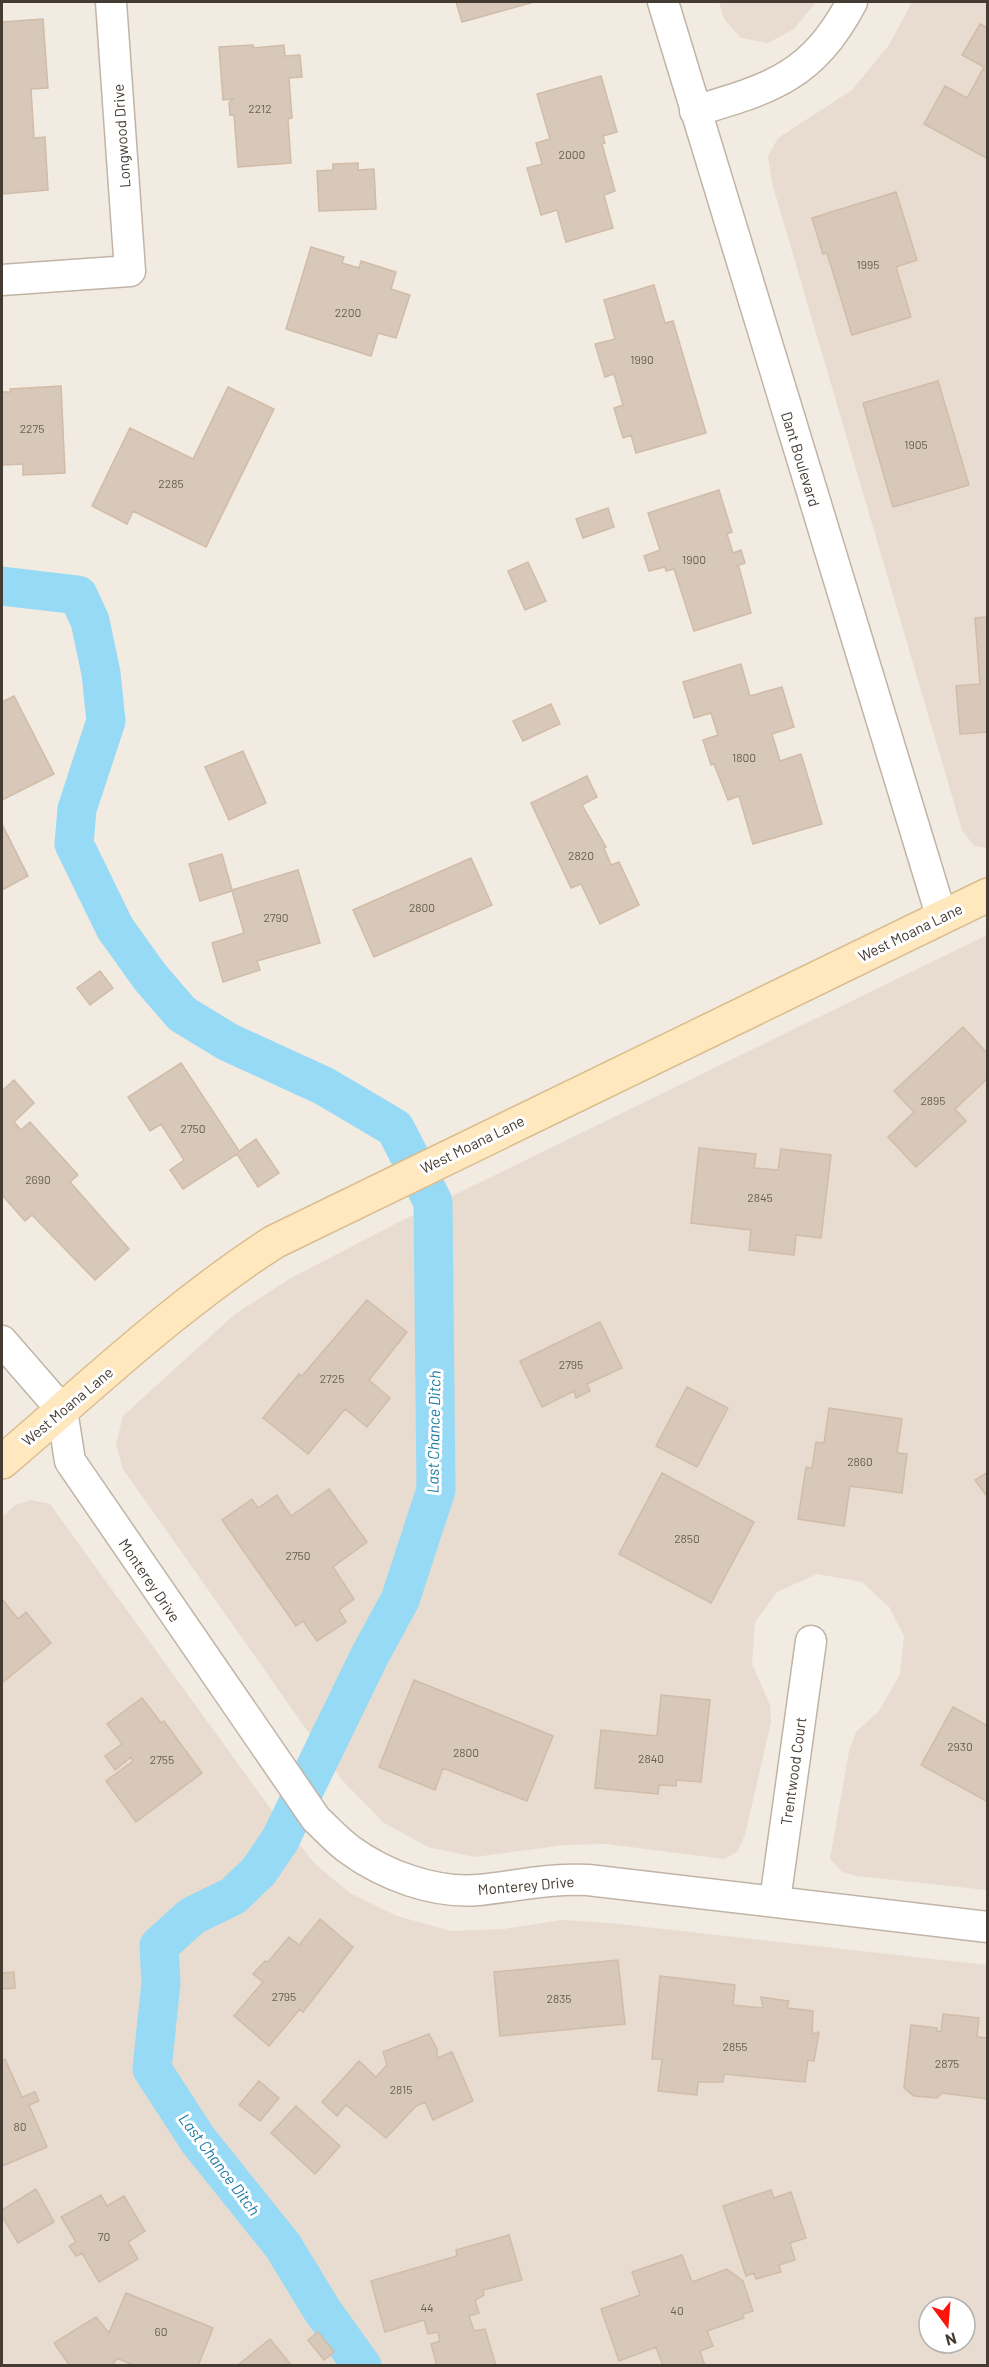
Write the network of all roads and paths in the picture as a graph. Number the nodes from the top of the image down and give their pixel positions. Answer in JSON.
{"nodes":[{"id":1,"x":111,"y":2,"type":"edge"},
{"id":2,"x":663,"y":2,"type":"edge"},
{"id":3,"x":852,"y":2,"type":"edge"},
{"id":4,"x":694,"y":111,"type":"junction"},
{"id":5,"x":2,"y":280,"type":"edge"},
{"id":6,"x":987,"y":895,"type":"edge"},
{"id":7,"x":941,"y":915,"type":"junction"},
{"id":8,"x":2,"y":1341,"type":"edge"},
{"id":9,"x":62,"y":1410,"type":"junction"},
{"id":10,"x":2,"y":1462,"type":"edge"},
{"id":11,"x":812,"y":1641,"type":"dead end"},
{"id":12,"x":775,"y":1901,"type":"junction"},
{"id":13,"x":987,"y":1927,"type":"edge"}],
"edges":[{"from":1,"to":5,"type":"street","name":"Longwood Drive"},
{"from":2,"to":4,"type":"street","name":"Dant Boulevard"},
{"from":3,"to":4,"type":"street"},
{"from":4,"to":7,"type":"street","name":"Dant Boulevard"},
{"from":6,"to":7,"type":"street","name":"West Moana Lane"},
{"from":7,"to":9,"type":"street","name":"West Moana Lane"},
{"from":8,"to":9,"type":"street"},
{"from":9,"to":10,"type":"street","name":"West Moana Lane"},
{"from":9,"to":12,"type":"street","name":"Monterey Drive"},
{"from":11,"to":12,"type":"street","name":"Trentwood Court"},
{"from":12,"to":13,"type":"street","name":"Monterey Drive"}]}
